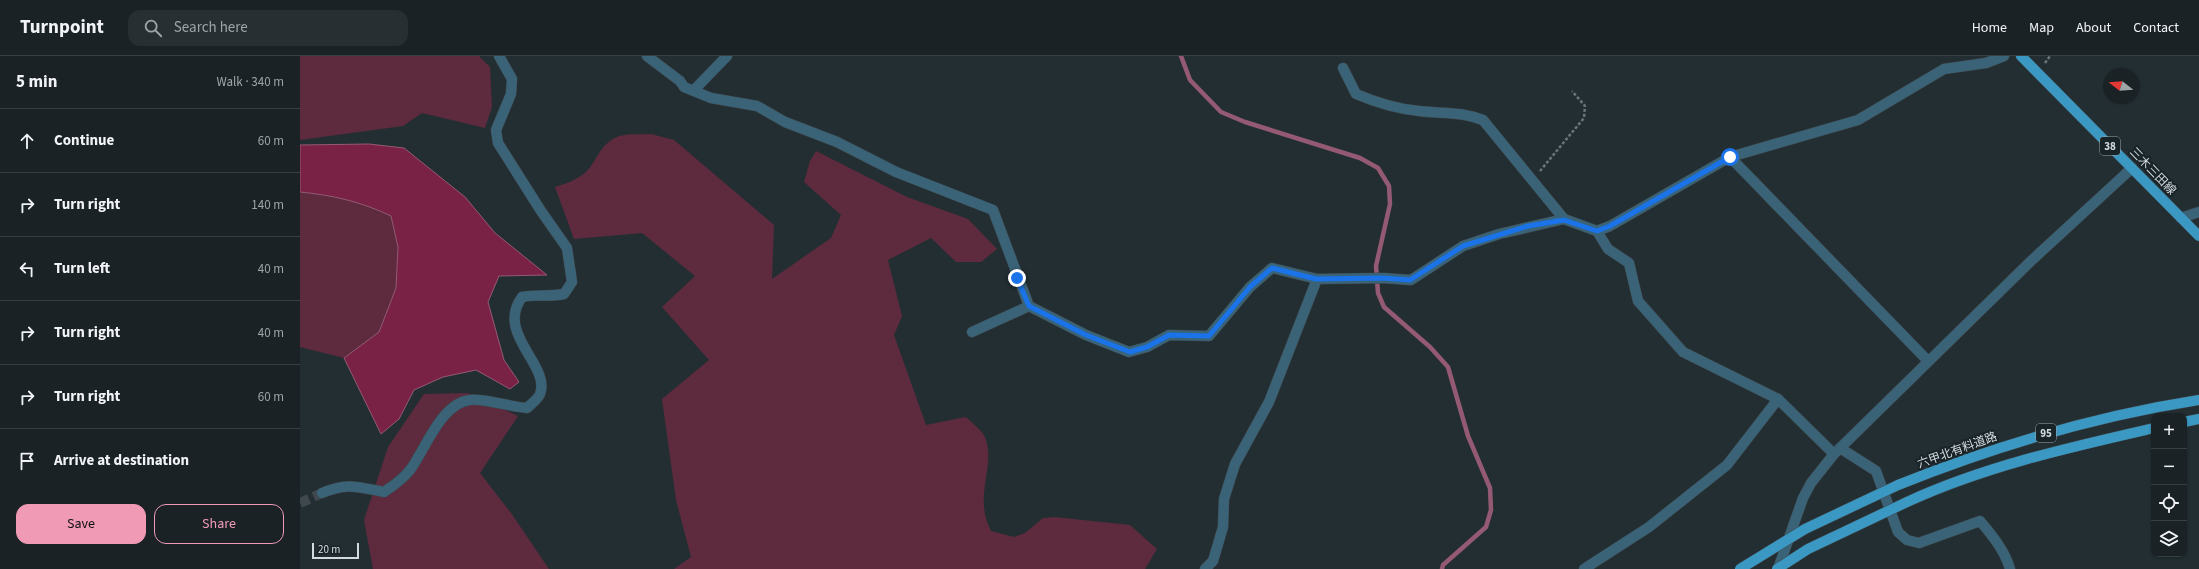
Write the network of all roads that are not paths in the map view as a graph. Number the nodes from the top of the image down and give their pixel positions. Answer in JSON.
{"nodes":[{"id":1,"x":499,"y":56,"type":"edge"},
{"id":2,"x":647,"y":56,"type":"edge"},
{"id":3,"x":727,"y":56,"type":"edge"},
{"id":4,"x":2004,"y":56,"type":"edge"},
{"id":5,"x":2021,"y":56,"type":"edge"},
{"id":6,"x":1343,"y":68,"type":"dead end"},
{"id":7,"x":694,"y":90,"type":"junction"},
{"id":8,"x":1730,"y":157,"type":"junction"},
{"id":9,"x":2132,"y":168,"type":"junction"},
{"id":10,"x":2199,"y":212,"type":"edge"},
{"id":11,"x":2181,"y":218,"type":"junction"},
{"id":12,"x":1564,"y":220,"type":"junction"},
{"id":13,"x":1597,"y":231,"type":"junction"},
{"id":14,"x":2199,"y":236,"type":"edge"},
{"id":15,"x":1316,"y":279,"type":"junction"},
{"id":16,"x":1029,"y":306,"type":"junction"},
{"id":17,"x":972,"y":332,"type":"dead end"},
{"id":18,"x":1928,"y":361,"type":"junction"},
{"id":19,"x":1778,"y":399,"type":"junction"},
{"id":20,"x":2199,"y":400,"type":"edge"},
{"id":21,"x":2199,"y":419,"type":"edge"},
{"id":22,"x":2187,"y":421,"type":"edge"},
{"id":23,"x":2151,"y":429,"type":"edge"},
{"id":24,"x":1837,"y":451,"type":"junction"},
{"id":25,"x":322,"y":494,"type":"tunnel mouth"},
{"id":26,"x":1205,"y":569,"type":"edge"},
{"id":27,"x":1584,"y":569,"type":"edge"},
{"id":28,"x":1740,"y":569,"type":"edge"},
{"id":29,"x":1777,"y":569,"type":"edge"},
{"id":30,"x":2010,"y":569,"type":"edge"}],
"edges":[{"from":1,"to":25,"type":"street"},
{"from":2,"to":7,"type":"street"},
{"from":3,"to":7,"type":"street"},
{"from":4,"to":8,"type":"street"},
{"from":5,"to":9,"type":"main road","name":"三木三田線","number":"38"},
{"from":6,"to":12,"type":"street"},
{"from":7,"to":16,"type":"street"},
{"from":8,"to":13,"type":"street"},
{"from":8,"to":18,"type":"street"},
{"from":9,"to":11,"type":"main road","name":"三木三田線","number":"38"},
{"from":9,"to":18,"type":"street"},
{"from":10,"to":11,"type":"street"},
{"from":11,"to":14,"type":"main road","name":"三木三田線","number":"38"},
{"from":12,"to":13,"type":"street"},
{"from":12,"to":15,"type":"street"},
{"from":13,"to":19,"type":"street"},
{"from":15,"to":16,"type":"street"},
{"from":15,"to":26,"type":"street"},
{"from":16,"to":17,"type":"street"},
{"from":18,"to":24,"type":"street"},
{"from":19,"to":24,"type":"street"},
{"from":19,"to":27,"type":"street"},
{"from":20,"to":28,"type":"main road","name":"六甲北有料道路","number":"95","bridge":true},
{"from":21,"to":22,"type":"main road"},
{"from":23,"to":29,"type":"main road","number":"95","bridge":true},
{"from":24,"to":29,"type":"street"},
{"from":24,"to":30,"type":"street"}]}
